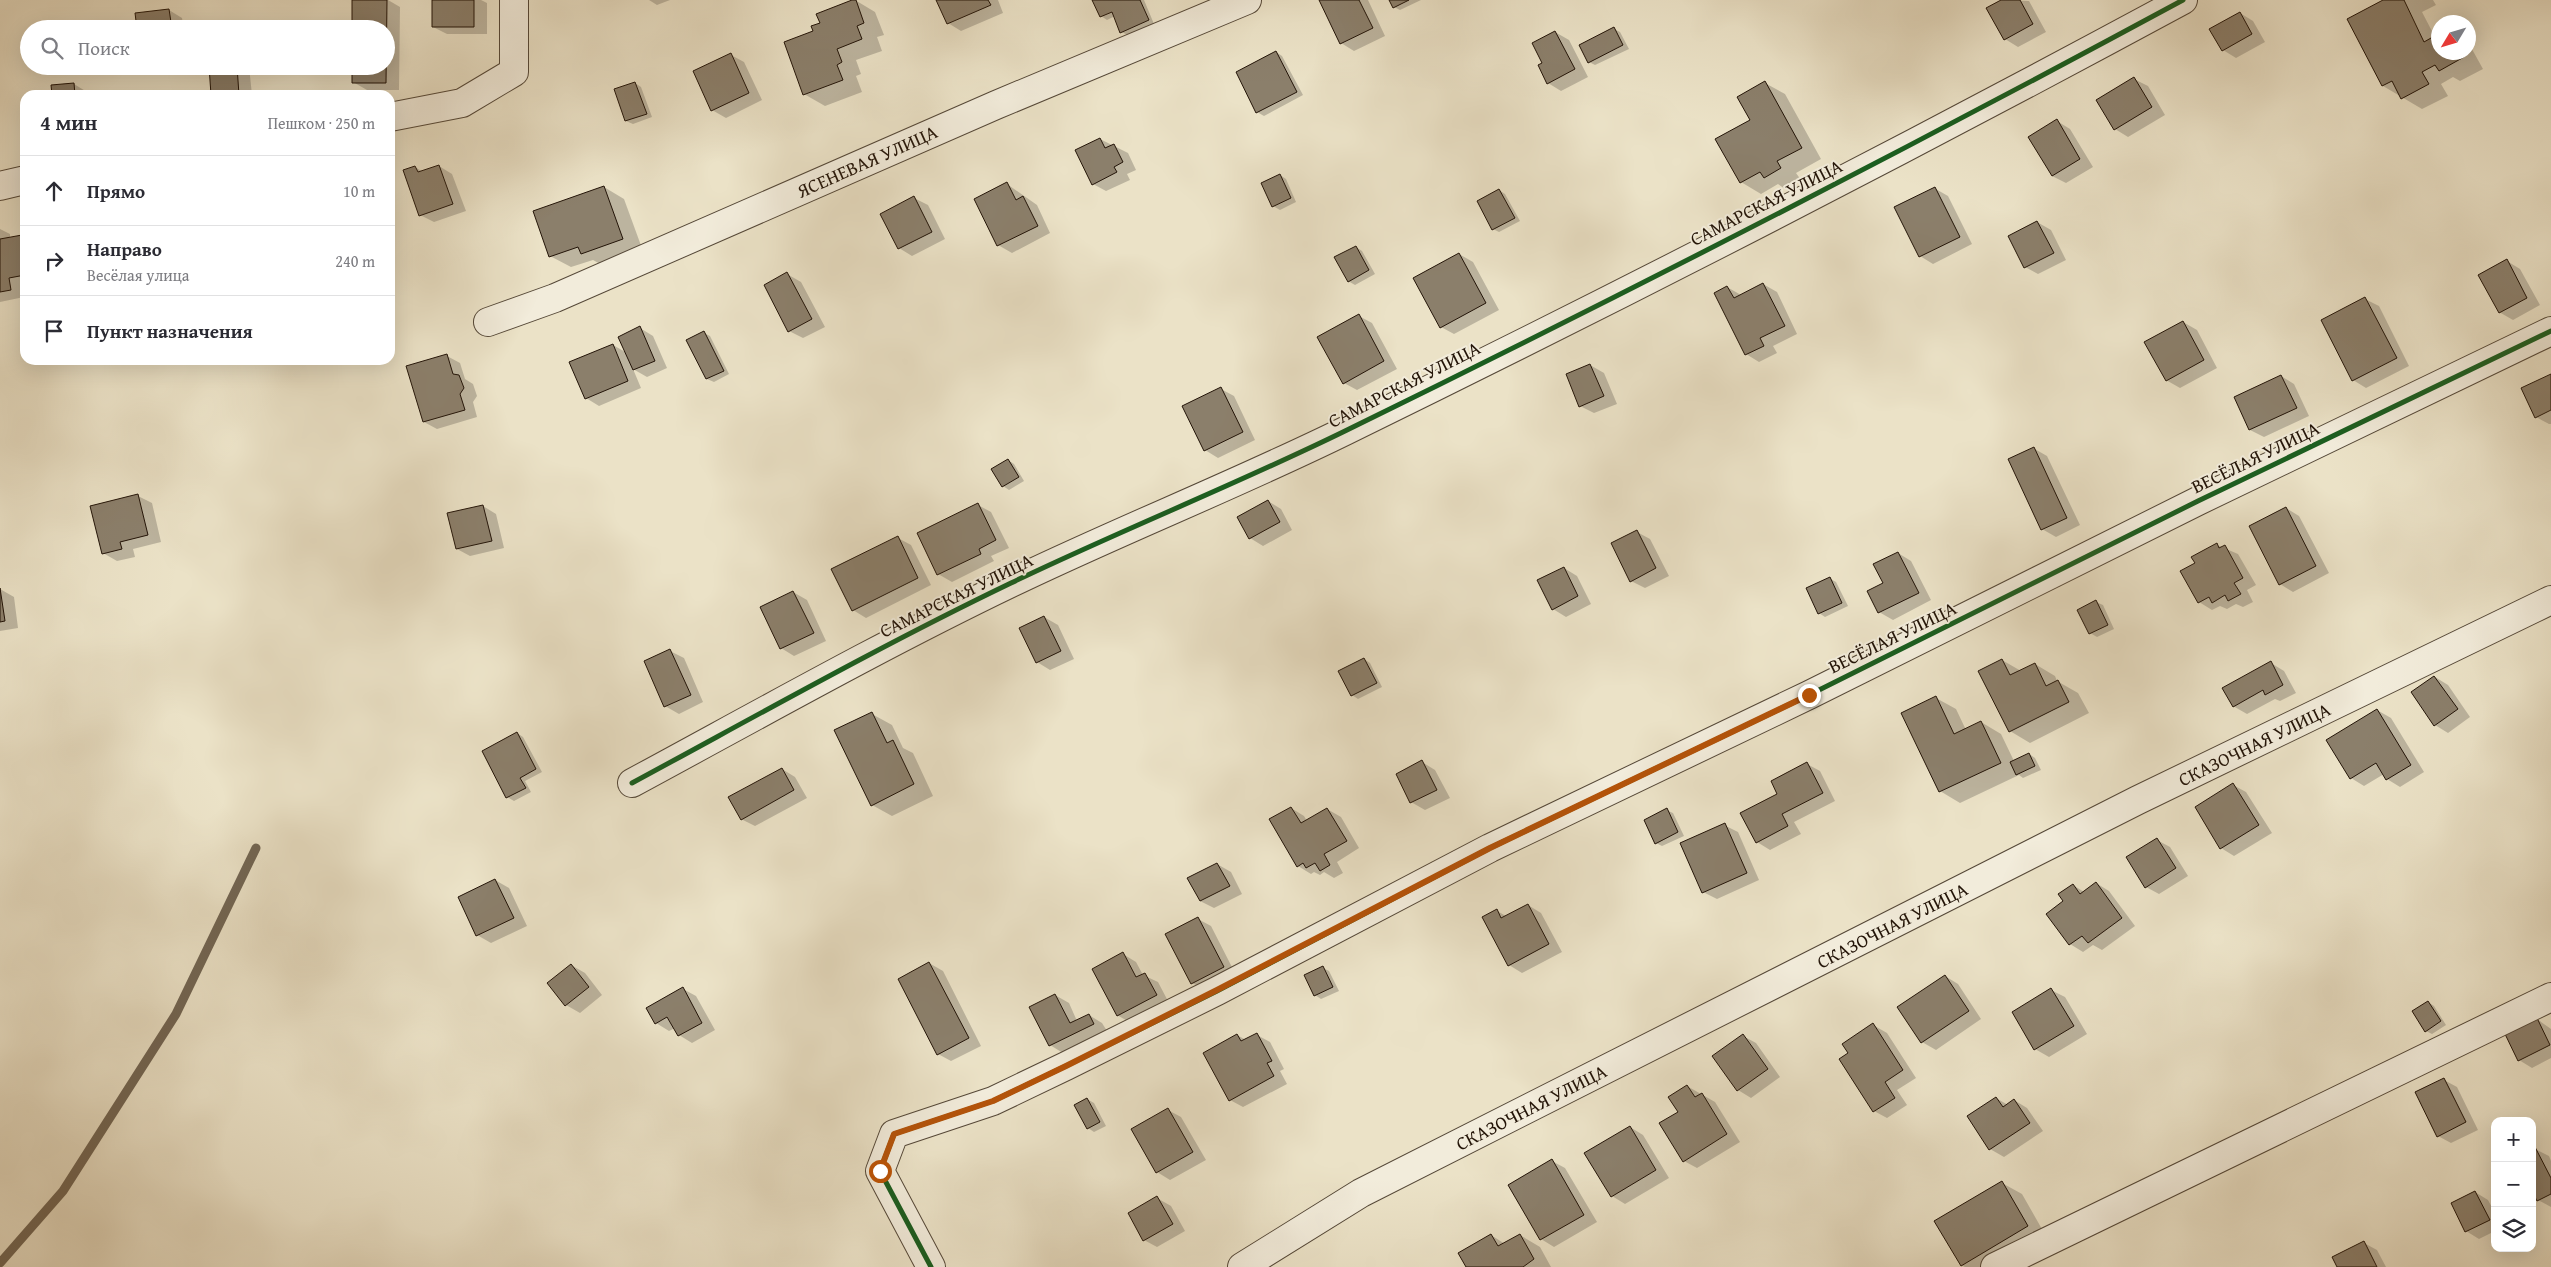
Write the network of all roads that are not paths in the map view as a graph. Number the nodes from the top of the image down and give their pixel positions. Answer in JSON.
{"nodes":[{"id":1,"x":514,"y":0,"type":"edge"},
{"id":2,"x":1247,"y":0,"type":"edge"},
{"id":3,"x":2183,"y":0,"type":"edge"},
{"id":4,"x":395,"y":116,"type":"edge"},
{"id":5,"x":20,"y":181,"type":"edge"},
{"id":6,"x":0,"y":186,"type":"edge"},
{"id":7,"x":488,"y":322,"type":"dead end"},
{"id":8,"x":2551,"y":331,"type":"edge"},
{"id":9,"x":2551,"y":600,"type":"edge"},
{"id":10,"x":632,"y":783,"type":"dead end"},
{"id":11,"x":2551,"y":997,"type":"edge"},
{"id":12,"x":931,"y":1267,"type":"edge"},
{"id":13,"x":1242,"y":1267,"type":"edge"},
{"id":14,"x":1995,"y":1267,"type":"edge"}],
"edges":[{"from":1,"to":4,"type":"street"},
{"from":2,"to":7,"type":"street","name":"ЯСЕНЕВАЯ УЛИЦА"},
{"from":3,"to":10,"type":"street","name":"САМАРСКАЯ УЛИЦА"},
{"from":5,"to":6,"type":"street"},
{"from":8,"to":12,"type":"street","name":"ВЕСЁЛАЯ УЛИЦА"},
{"from":9,"to":13,"type":"street","name":"СКАЗОЧНАЯ УЛИЦА"},
{"from":11,"to":14,"type":"street"}]}
